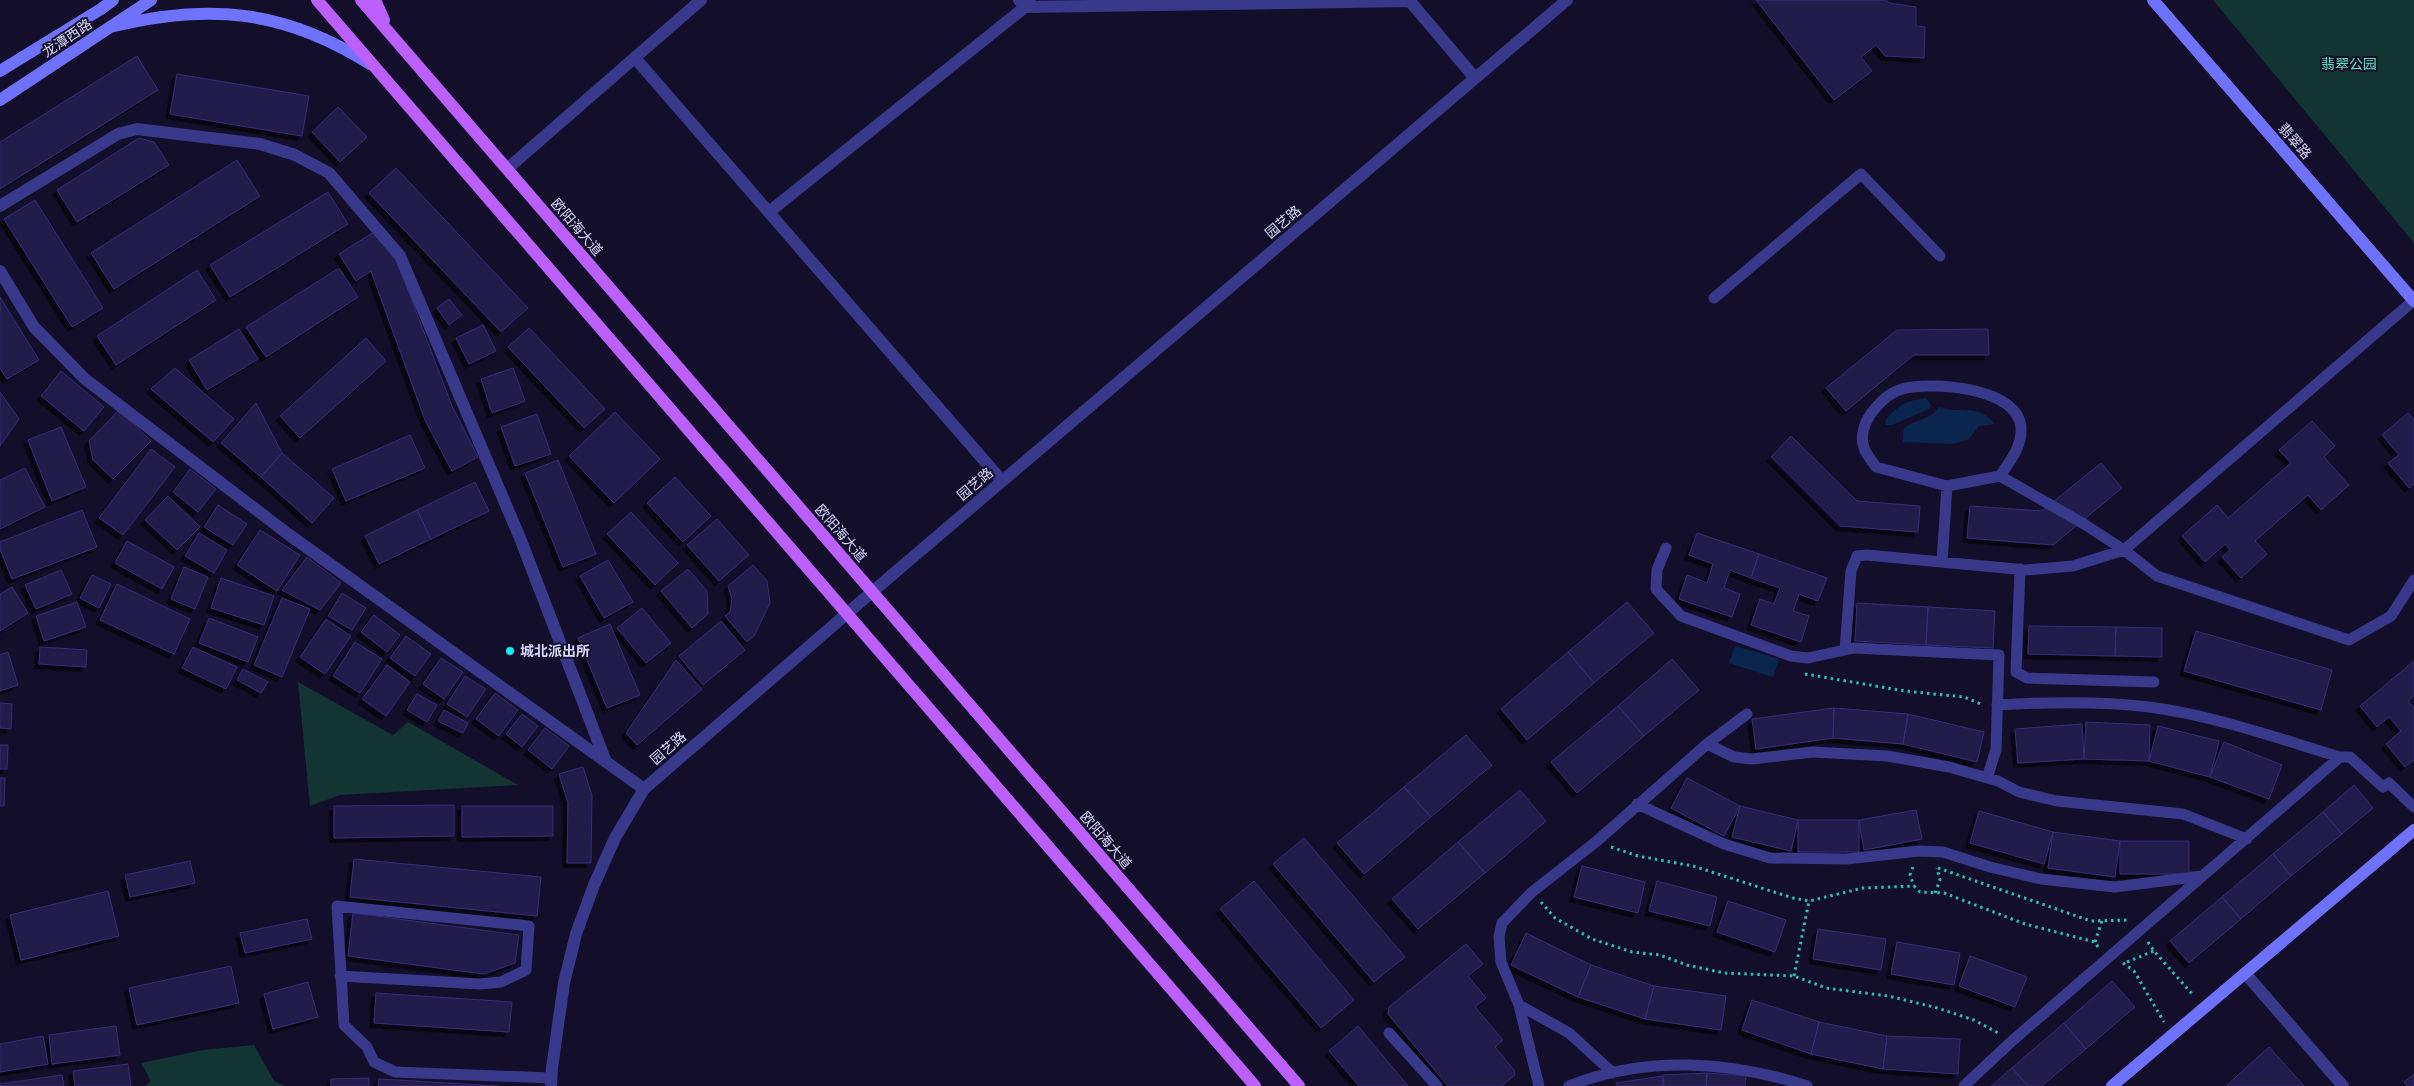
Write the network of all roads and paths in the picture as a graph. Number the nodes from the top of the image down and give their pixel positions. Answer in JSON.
{"nodes":[{"id":1,"x":113,"y":0,"type":"edge"},
{"id":2,"x":151,"y":0,"type":"edge"},
{"id":3,"x":317,"y":0,"type":"edge"},
{"id":4,"x":361,"y":0,"type":"edge"},
{"id":5,"x":375,"y":0,"type":"edge"},
{"id":6,"x":701,"y":0,"type":"edge"},
{"id":7,"x":1567,"y":0,"type":"edge"},
{"id":8,"x":2153,"y":0,"type":"edge"},
{"id":9,"x":1410,"y":1,"type":"edge"},
{"id":10,"x":1026,"y":2,"type":"edge"},
{"id":11,"x":110,"y":27,"type":"junction"},
{"id":12,"x":400,"y":45,"type":"junction"},
{"id":13,"x":635,"y":58,"type":"junction"},
{"id":14,"x":374,"y":66,"type":"junction"},
{"id":15,"x":0,"y":71,"type":"edge"},
{"id":16,"x":1475,"y":78,"type":"junction"},
{"id":17,"x":0,"y":100,"type":"edge"},
{"id":18,"x":507,"y":169,"type":"junction"},
{"id":19,"x":0,"y":206,"type":"edge"},
{"id":20,"x":769,"y":212,"type":"junction"},
{"id":21,"x":1940,"y":256,"type":"dead end"},
{"id":22,"x":0,"y":271,"type":"edge"},
{"id":23,"x":1714,"y":298,"type":"dead end"},
{"id":24,"x":2414,"y":301,"type":"edge"},
{"id":25,"x":2000,"y":476,"type":"junction"},
{"id":26,"x":1002,"y":481,"type":"junction"},
{"id":27,"x":1947,"y":486,"type":"junction"},
{"id":28,"x":1666,"y":548,"type":"dead end"},
{"id":29,"x":2124,"y":550,"type":"junction"},
{"id":30,"x":1942,"y":562,"type":"junction"},
{"id":31,"x":2020,"y":569,"type":"junction"},
{"id":32,"x":2414,"y":580,"type":"edge"},
{"id":33,"x":872,"y":592,"type":"junction"},
{"id":34,"x":847,"y":614,"type":"junction"},
{"id":35,"x":1845,"y":650,"type":"junction"},
{"id":36,"x":1791,"y":656,"type":"junction"},
{"id":37,"x":2154,"y":682,"type":"dead end"},
{"id":38,"x":1997,"y":708,"type":"junction"},
{"id":39,"x":1747,"y":714,"type":"dead end"},
{"id":40,"x":1707,"y":744,"type":"junction"},
{"id":41,"x":2340,"y":757,"type":"junction"},
{"id":42,"x":606,"y":762,"type":"junction"},
{"id":43,"x":1987,"y":778,"type":"junction"},
{"id":44,"x":644,"y":789,"type":"junction"},
{"id":45,"x":1637,"y":804,"type":"junction"},
{"id":46,"x":2414,"y":807,"type":"edge"},
{"id":47,"x":2414,"y":830,"type":"edge"},
{"id":48,"x":2247,"y":839,"type":"junction"},
{"id":49,"x":1596,"y":841,"type":"junction"},
{"id":50,"x":1919,"y":864,"type":"dead end"},
{"id":51,"x":1930,"y":865,"type":"dead end"},
{"id":52,"x":1936,"y":868,"type":"junction"},
{"id":53,"x":2204,"y":876,"type":"junction"},
{"id":54,"x":1914,"y":886,"type":"junction"},
{"id":55,"x":1532,"y":892,"type":"junction"},
{"id":56,"x":1935,"y":893,"type":"junction"},
{"id":57,"x":1809,"y":901,"type":"junction"},
{"id":58,"x":2102,"y":921,"type":"junction"},
{"id":59,"x":2135,"y":924,"type":"dead end"},
{"id":60,"x":2145,"y":936,"type":"dead end"},
{"id":61,"x":2095,"y":942,"type":"junction"},
{"id":62,"x":2154,"y":951,"type":"junction"},
{"id":63,"x":2100,"y":952,"type":"dead end"},
{"id":64,"x":2117,"y":961,"type":"dead end"},
{"id":65,"x":2124,"y":963,"type":"junction"},
{"id":66,"x":2245,"y":973,"type":"junction"},
{"id":67,"x":340,"y":976,"type":"junction"},
{"id":68,"x":1794,"y":976,"type":"junction"},
{"id":69,"x":1519,"y":1005,"type":"junction"},
{"id":70,"x":2204,"y":1008,"type":"junction"},
{"id":71,"x":1389,"y":1033,"type":"dead end"},
{"id":72,"x":2172,"y":1036,"type":"junction"},
{"id":73,"x":2012,"y":1041,"type":"junction"},
{"id":74,"x":1613,"y":1073,"type":"junction"},
{"id":75,"x":551,"y":1082,"type":"edge"},
{"id":76,"x":1255,"y":1086,"type":"edge"},
{"id":77,"x":1299,"y":1086,"type":"edge"},
{"id":78,"x":1436,"y":1086,"type":"edge"},
{"id":79,"x":1539,"y":1086,"type":"edge"},
{"id":80,"x":1569,"y":1086,"type":"edge"},
{"id":81,"x":1807,"y":1086,"type":"edge"},
{"id":82,"x":1964,"y":1086,"type":"edge"},
{"id":83,"x":2112,"y":1086,"type":"edge"},
{"id":84,"x":2344,"y":1086,"type":"edge"}],
"edges":[{"from":1,"to":15,"type":"main road","name":"龙潭西路"},
{"from":2,"to":11,"type":"main road","name":"龙潭西路"},
{"from":3,"to":14,"type":"main road"},
{"from":4,"to":12,"type":"main road","name":"欧阳海大道"},
{"from":5,"to":12,"type":"main road"},
{"from":6,"to":13,"type":"street"},
{"from":7,"to":16,"type":"street","name":"园艺路"},
{"from":8,"to":24,"type":"main road","name":"翡翠路"},
{"from":9,"to":10,"type":"street"},
{"from":9,"to":16,"type":"street"},
{"from":10,"to":20,"type":"street"},
{"from":11,"to":14,"type":"main road"},
{"from":11,"to":17,"type":"main road","name":"龙潭西路"},
{"from":12,"to":18,"type":"main road","name":"欧阳海大道"},
{"from":13,"to":18,"type":"street"},
{"from":13,"to":20,"type":"street"},
{"from":14,"to":34,"type":"main road"},
{"from":16,"to":26,"type":"street","name":"园艺路"},
{"from":18,"to":33,"type":"main road","name":"欧阳海大道"},
{"from":19,"to":42,"type":"street"},
{"from":20,"to":26,"type":"street"},
{"from":21,"to":23,"type":"lane"},
{"from":22,"to":42,"type":"street"},
{"from":24,"to":29,"type":"lane"},
{"from":25,"to":27,"type":"lane"},
{"from":25,"to":27,"type":"lane"},
{"from":25,"to":29,"type":"lane"},
{"from":26,"to":33,"type":"street","name":"园艺路"},
{"from":27,"to":30,"type":"lane"},
{"from":28,"to":36,"type":"lane"},
{"from":29,"to":31,"type":"lane"},
{"from":29,"to":32,"type":"lane"},
{"from":30,"to":31,"type":"lane"},
{"from":30,"to":35,"type":"lane"},
{"from":31,"to":37,"type":"lane"},
{"from":33,"to":34,"type":"street","name":"园艺路"},
{"from":33,"to":77,"type":"main road","name":"欧阳海大道"},
{"from":34,"to":44,"type":"street","name":"园艺路"},
{"from":34,"to":76,"type":"main road"},
{"from":35,"to":36,"type":"lane"},
{"from":35,"to":38,"type":"lane"},
{"from":36,"to":38,"type":"path"},
{"from":38,"to":41,"type":"lane"},
{"from":38,"to":43,"type":"lane"},
{"from":39,"to":40,"type":"lane"},
{"from":40,"to":43,"type":"lane"},
{"from":40,"to":45,"type":"lane"},
{"from":41,"to":46,"type":"lane"},
{"from":41,"to":48,"type":"lane"},
{"from":42,"to":44,"type":"street"},
{"from":43,"to":48,"type":"lane"},
{"from":44,"to":75,"type":"street","name":"园艺路"},
{"from":45,"to":49,"type":"lane"},
{"from":45,"to":53,"type":"lane"},
{"from":47,"to":66,"type":"main road"},
{"from":48,"to":53,"type":"lane"},
{"from":49,"to":55,"type":"lane"},
{"from":49,"to":57,"type":"path"},
{"from":50,"to":54,"type":"path"},
{"from":51,"to":52,"type":"path"},
{"from":52,"to":56,"type":"path"},
{"from":52,"to":58,"type":"path"},
{"from":53,"to":73,"type":"lane"},
{"from":54,"to":56,"type":"path"},
{"from":54,"to":57,"type":"path"},
{"from":55,"to":68,"type":"path"},
{"from":55,"to":69,"type":"lane"},
{"from":56,"to":61,"type":"path"},
{"from":57,"to":68,"type":"path"},
{"from":58,"to":59,"type":"path"},
{"from":58,"to":61,"type":"path"},
{"from":60,"to":62,"type":"path"},
{"from":61,"to":63,"type":"path"},
{"from":62,"to":65,"type":"path"},
{"from":62,"to":70,"type":"path"},
{"from":64,"to":65,"type":"path"},
{"from":65,"to":72,"type":"path"},
{"from":66,"to":70,"type":"main road"},
{"from":66,"to":84,"type":"street"},
{"from":67,"to":67,"type":"lane"},
{"from":67,"to":75,"type":"lane"},
{"from":68,"to":73,"type":"path"},
{"from":69,"to":74,"type":"lane"},
{"from":69,"to":79,"type":"lane"},
{"from":70,"to":72,"type":"main road"},
{"from":71,"to":78,"type":"lane"},
{"from":72,"to":83,"type":"main road"},
{"from":73,"to":82,"type":"lane"},
{"from":74,"to":80,"type":"lane"},
{"from":74,"to":81,"type":"lane"}]}
